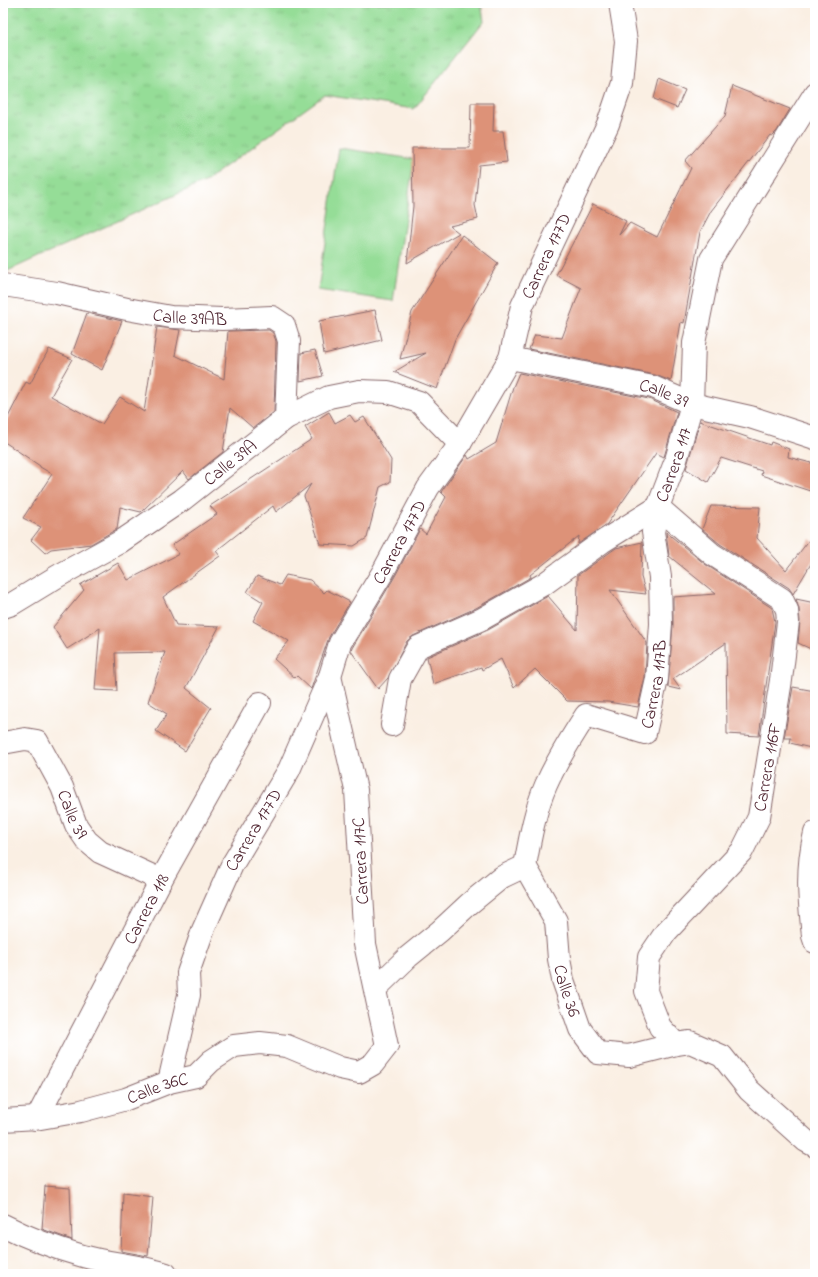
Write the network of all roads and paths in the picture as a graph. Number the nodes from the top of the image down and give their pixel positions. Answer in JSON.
{"nodes":[{"id":1,"x":620,"y":3,"type":"edge"},
{"id":2,"x":815,"y":93,"type":"edge"},
{"id":3,"x":3,"y":285,"type":"edge"},
{"id":4,"x":510,"y":358,"type":"junction"},
{"id":5,"x":692,"y":404,"type":"junction"},
{"id":6,"x":286,"y":418,"type":"junction"},
{"id":7,"x":815,"y":438,"type":"edge"},
{"id":8,"x":460,"y":444,"type":"junction"},
{"id":9,"x":658,"y":507,"type":"junction"},
{"id":10,"x":3,"y":607,"type":"edge"},
{"id":11,"x":330,"y":676,"type":"junction"},
{"id":12,"x":260,"y":703,"type":"dead end"},
{"id":13,"x":392,"y":725,"type":"dead end"},
{"id":14,"x":3,"y":743,"type":"edge"},
{"id":15,"x":815,"y":833,"type":"edge"},
{"id":16,"x":525,"y":866,"type":"junction"},
{"id":17,"x":161,"y":880,"type":"junction"},
{"id":18,"x":815,"y":942,"type":"edge"},
{"id":19,"x":375,"y":989,"type":"junction"},
{"id":20,"x":676,"y":1044,"type":"junction"},
{"id":21,"x":387,"y":1046,"type":"joint"},
{"id":22,"x":169,"y":1082,"type":"junction"},
{"id":23,"x":37,"y":1118,"type":"junction"},
{"id":24,"x":3,"y":1120,"type":"edge"},
{"id":25,"x":815,"y":1146,"type":"edge"},
{"id":26,"x":3,"y":1225,"type":"edge"},
{"id":27,"x":166,"y":1274,"type":"edge"}],
"edges":[{"from":1,"to":4,"type":"street","name":"Carrera 177D"},
{"from":2,"to":5,"type":"street","name":"Carrera 117"},
{"from":3,"to":6,"type":"street","name":"Calle 39AB"},
{"from":4,"to":5,"type":"street","name":"Calle 39"},
{"from":4,"to":8,"type":"street","name":"Carrera 177D"},
{"from":5,"to":7,"type":"street","name":"Calle 39"},
{"from":5,"to":9,"type":"street","name":"Carrera 117"},
{"from":6,"to":8,"type":"street","name":"Calle 39A"},
{"from":6,"to":10,"type":"street","name":"Calle 39A"},
{"from":8,"to":11,"type":"street","name":"Carrera 177D"},
{"from":9,"to":13,"type":"street","name":"Carrera 117"},
{"from":9,"to":16,"type":"street","name":"Carrera 117B"},
{"from":9,"to":20,"type":"street","name":"Carrera 116F"},
{"from":11,"to":19,"type":"street","name":"Carrera 117C"},
{"from":11,"to":22,"type":"street","name":"Carrera 177D"},
{"from":12,"to":17,"type":"street","name":"Carrera 118"},
{"from":14,"to":17,"type":"street","name":"Calle 39"},
{"from":15,"to":18,"type":"street"},
{"from":16,"to":19,"type":"street"},
{"from":16,"to":20,"type":"street","name":"Calle 36"},
{"from":17,"to":23,"type":"street","name":"Carrera 118"},
{"from":19,"to":21,"type":"street","name":"Carrera 117C"},
{"from":20,"to":25,"type":"street","name":"Calle 36"},
{"from":21,"to":22,"type":"street","name":"Calle 36C"},
{"from":22,"to":23,"type":"street","name":"Calle 36C"},
{"from":23,"to":24,"type":"street","name":"Calle 36C"},
{"from":26,"to":27,"type":"street"}]}
